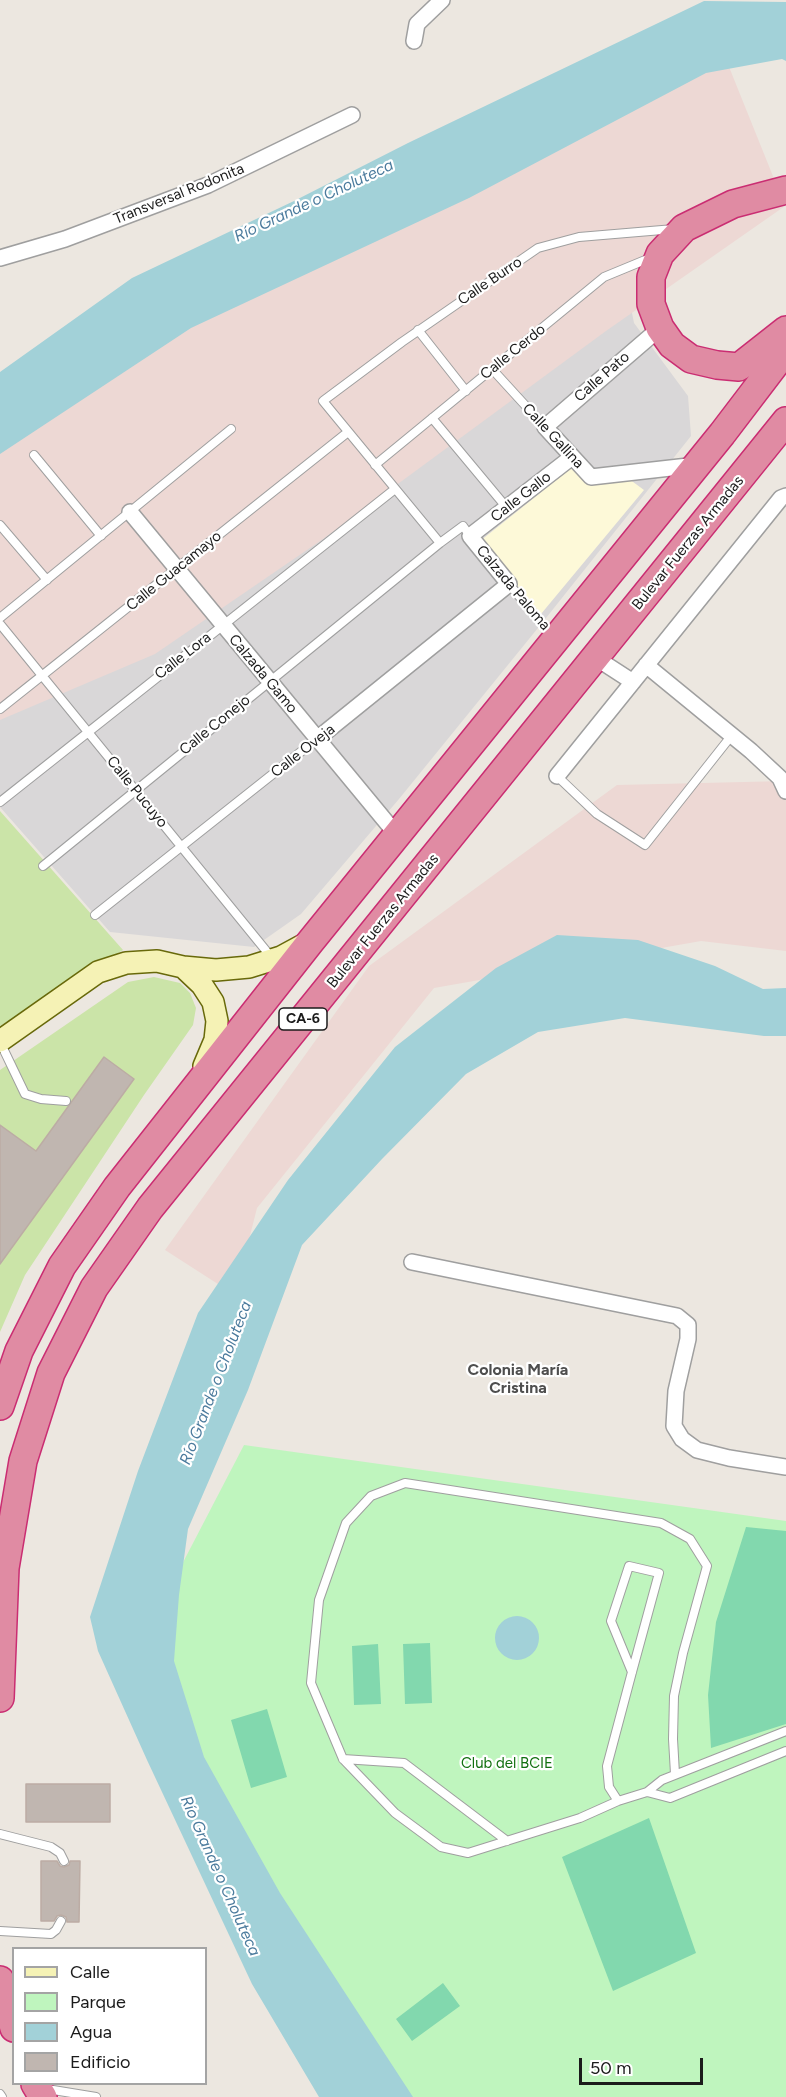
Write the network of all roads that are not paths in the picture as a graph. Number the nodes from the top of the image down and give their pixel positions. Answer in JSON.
{"nodes":[{"id":1,"x":442,"y":0,"type":"edge"},
{"id":2,"x":414,"y":42,"type":"dead end"},
{"id":3,"x":352,"y":115,"type":"dead end"},
{"id":4,"x":786,"y":190,"type":"edge"},
{"id":5,"x":684,"y":228,"type":"junction"},
{"id":6,"x":660,"y":254,"type":"junction"},
{"id":7,"x":0,"y":258,"type":"edge"},
{"id":8,"x":660,"y":328,"type":"junction"},
{"id":9,"x":418,"y":330,"type":"junction"},
{"id":10,"x":786,"y":330,"type":"edge"},
{"id":11,"x":786,"y":350,"type":"edge"},
{"id":12,"x":492,"y":369,"type":"junction"},
{"id":13,"x":466,"y":391,"type":"junction"},
{"id":14,"x":432,"y":418,"type":"junction"},
{"id":15,"x":786,"y":422,"type":"edge"},
{"id":16,"x":545,"y":427,"type":"junction"},
{"id":17,"x":231,"y":429,"type":"dead end"},
{"id":18,"x":348,"y":432,"type":"junction"},
{"id":19,"x":34,"y":455,"type":"dead end"},
{"id":20,"x":572,"y":457,"type":"junction"},
{"id":21,"x":375,"y":465,"type":"junction"},
{"id":22,"x":697,"y":465,"type":"junction"},
{"id":23,"x":395,"y":489,"type":"junction"},
{"id":24,"x":786,"y":496,"type":"edge"},
{"id":25,"x":507,"y":508,"type":"junction"},
{"id":26,"x":130,"y":512,"type":"junction"},
{"id":27,"x":0,"y":525,"type":"edge"},
{"id":28,"x":101,"y":536,"type":"junction"},
{"id":29,"x":470,"y":536,"type":"junction"},
{"id":30,"x":440,"y":543,"type":"junction"},
{"id":31,"x":176,"y":569,"type":"junction"},
{"id":32,"x":47,"y":580,"type":"junction"},
{"id":33,"x":509,"y":584,"type":"junction"},
{"id":34,"x":0,"y":618,"type":"edge"},
{"id":35,"x":0,"y":624,"type":"edge"},
{"id":36,"x":223,"y":625,"type":"junction"},
{"id":37,"x":556,"y":640,"type":"junction"},
{"id":38,"x":596,"y":658,"type":"junction"},
{"id":39,"x":646,"y":666,"type":"junction"},
{"id":40,"x":42,"y":676,"type":"junction"},
{"id":41,"x":269,"y":681,"type":"junction"},
{"id":42,"x":633,"y":682,"type":"junction"},
{"id":43,"x":0,"y":709,"type":"edge"},
{"id":44,"x":88,"y":732,"type":"junction"},
{"id":45,"x":732,"y":735,"type":"junction"},
{"id":46,"x":317,"y":739,"type":"junction"},
{"id":47,"x":557,"y":776,"type":"joint"},
{"id":48,"x":135,"y":789,"type":"junction"},
{"id":49,"x":786,"y":791,"type":"edge"},
{"id":50,"x":0,"y":802,"type":"edge"},
{"id":51,"x":397,"y":835,"type":"junction"},
{"id":52,"x":181,"y":847,"type":"junction"},
{"id":53,"x":43,"y":866,"type":"dead end"},
{"id":54,"x":95,"y":915,"type":"dead end"},
{"id":55,"x":310,"y":941,"type":"junction"},
{"id":56,"x":273,"y":960,"type":"junction"},
{"id":57,"x":183,"y":967,"type":"junction"},
{"id":58,"x":0,"y":1042,"type":"edge"},
{"id":59,"x":187,"y":1096,"type":"junction"},
{"id":60,"x":66,"y":1101,"type":"dead end"},
{"id":61,"x":412,"y":1262,"type":"dead end"},
{"id":62,"x":0,"y":1406,"type":"edge"},
{"id":63,"x":786,"y":1467,"type":"edge"},
{"id":64,"x":632,"y":1672,"type":"junction"},
{"id":65,"x":0,"y":1698,"type":"edge"},
{"id":66,"x":786,"y":1731,"type":"edge"},
{"id":67,"x":786,"y":1751,"type":"edge"},
{"id":68,"x":343,"y":1759,"type":"junction"},
{"id":69,"x":675,"y":1774,"type":"junction"},
{"id":70,"x":647,"y":1792,"type":"junction"},
{"id":71,"x":618,"y":1801,"type":"junction"},
{"id":72,"x":0,"y":1834,"type":"edge"},
{"id":73,"x":507,"y":1841,"type":"junction"},
{"id":74,"x":64,"y":1861,"type":"dead end"},
{"id":75,"x":61,"y":1922,"type":"dead end"},
{"id":76,"x":0,"y":1930,"type":"edge"},
{"id":77,"x":0,"y":1980,"type":"edge"},
{"id":78,"x":12,"y":2021,"type":"edge"},
{"id":79,"x":39,"y":2090,"type":"edge"},
{"id":80,"x":96,"y":2097,"type":"edge"}],
"edges":[{"from":1,"to":2,"type":"street"},
{"from":3,"to":7,"type":"street","name":"Transversal Rodonita"},
{"from":4,"to":5,"type":"highway"},
{"from":5,"to":6,"type":"highway"},
{"from":5,"to":9,"type":"lane","name":"Calle Burro"},
{"from":6,"to":8,"type":"highway"},
{"from":6,"to":12,"type":"lane","name":"Calle Cerdo"},
{"from":8,"to":10,"type":"highway"},
{"from":8,"to":16,"type":"street","name":"Calle Pato"},
{"from":9,"to":13,"type":"lane"},
{"from":9,"to":18,"type":"lane","name":"Calle Burro"},
{"from":11,"to":22,"type":"highway","number":"CA-6"},
{"from":12,"to":13,"type":"lane","name":"Calle Cerdo"},
{"from":12,"to":16,"type":"lane","name":"Calle Gallina"},
{"from":13,"to":14,"type":"lane","name":"Calle Cerdo"},
{"from":14,"to":21,"type":"lane","name":"Calle Cerdo"},
{"from":14,"to":25,"type":"lane"},
{"from":15,"to":38,"type":"highway","name":"Bulevar Fuerzas Armadas","number":"CA-6"},
{"from":16,"to":20,"type":"street","name":"Calle Gallina"},
{"from":17,"to":26,"type":"lane"},
{"from":18,"to":21,"type":"lane"},
{"from":18,"to":31,"type":"lane","name":"Calle Guacamayo"},
{"from":19,"to":28,"type":"lane"},
{"from":20,"to":22,"type":"street","name":"Calle Gallina"},
{"from":20,"to":25,"type":"street","name":"Calle Gallo"},
{"from":21,"to":23,"type":"lane"},
{"from":22,"to":37,"type":"highway","number":"CA-6"},
{"from":23,"to":30,"type":"lane"},
{"from":23,"to":36,"type":"lane","name":"Calle Lora"},
{"from":24,"to":39,"type":"street"},
{"from":25,"to":29,"type":"street","name":"Calle Gallo"},
{"from":26,"to":28,"type":"lane"},
{"from":26,"to":31,"type":"street","name":"Calzada Gamo"},
{"from":27,"to":32,"type":"lane"},
{"from":28,"to":32,"type":"lane"},
{"from":29,"to":30,"type":"lane","name":"Calle Conejo"},
{"from":29,"to":33,"type":"street","name":"Calzada Paloma"},
{"from":30,"to":41,"type":"lane","name":"Calle Conejo"},
{"from":31,"to":36,"type":"street","name":"Calzada Gamo"},
{"from":31,"to":40,"type":"lane","name":"Calle Guacamayo"},
{"from":32,"to":34,"type":"lane"},
{"from":33,"to":37,"type":"lane","name":"Calzada Paloma"},
{"from":33,"to":46,"type":"street","name":"Calle Oveja"},
{"from":35,"to":40,"type":"lane","name":"Calle Pucuyo"},
{"from":36,"to":41,"type":"street","name":"Calzada Gamo"},
{"from":36,"to":44,"type":"lane","name":"Calle Lora"},
{"from":37,"to":51,"type":"highway","number":"CA-6"},
{"from":38,"to":42,"type":"street"},
{"from":38,"to":65,"type":"highway","name":"Bulevar Fuerzas Armadas","number":"CA-6"},
{"from":39,"to":42,"type":"street"},
{"from":39,"to":45,"type":"street"},
{"from":40,"to":43,"type":"lane","name":"Calle Guacamayo"},
{"from":40,"to":44,"type":"lane","name":"Calle Pucuyo"},
{"from":41,"to":46,"type":"street","name":"Calzada Gamo"},
{"from":41,"to":48,"type":"lane","name":"Calle Conejo"},
{"from":42,"to":47,"type":"street"},
{"from":44,"to":48,"type":"lane","name":"Calle Pucuyo"},
{"from":44,"to":50,"type":"lane","name":"Calle Lora"},
{"from":45,"to":47,"type":"lane"},
{"from":45,"to":49,"type":"street"},
{"from":46,"to":51,"type":"street","name":"Calzada Gamo"},
{"from":46,"to":52,"type":"lane","name":"Calle Oveja"},
{"from":48,"to":52,"type":"lane","name":"Calle Pucuyo"},
{"from":48,"to":53,"type":"lane","name":"Calle Conejo"},
{"from":51,"to":55,"type":"highway","number":"CA-6"},
{"from":52,"to":54,"type":"lane","name":"Calle Oveja"},
{"from":52,"to":56,"type":"lane","name":"Calle Pucuyo"},
{"from":55,"to":56,"type":"street"},
{"from":55,"to":59,"type":"highway","number":"CA-6"},
{"from":56,"to":57,"type":"street"},
{"from":57,"to":58,"type":"street"},
{"from":57,"to":59,"type":"street"},
{"from":58,"to":60,"type":"lane"},
{"from":59,"to":62,"type":"highway","number":"CA-6"},
{"from":61,"to":63,"type":"street"},
{"from":64,"to":64,"type":"lane"},
{"from":64,"to":71,"type":"lane"},
{"from":66,"to":69,"type":"lane"},
{"from":67,"to":70,"type":"lane"},
{"from":68,"to":69,"type":"lane"},
{"from":68,"to":73,"type":"lane"},
{"from":68,"to":73,"type":"lane"},
{"from":69,"to":70,"type":"lane"},
{"from":70,"to":71,"type":"lane"},
{"from":71,"to":73,"type":"lane"},
{"from":72,"to":74,"type":"lane"},
{"from":75,"to":76,"type":"lane"},
{"from":77,"to":78,"type":"highway"},
{"from":79,"to":80,"type":"lane"}]}
